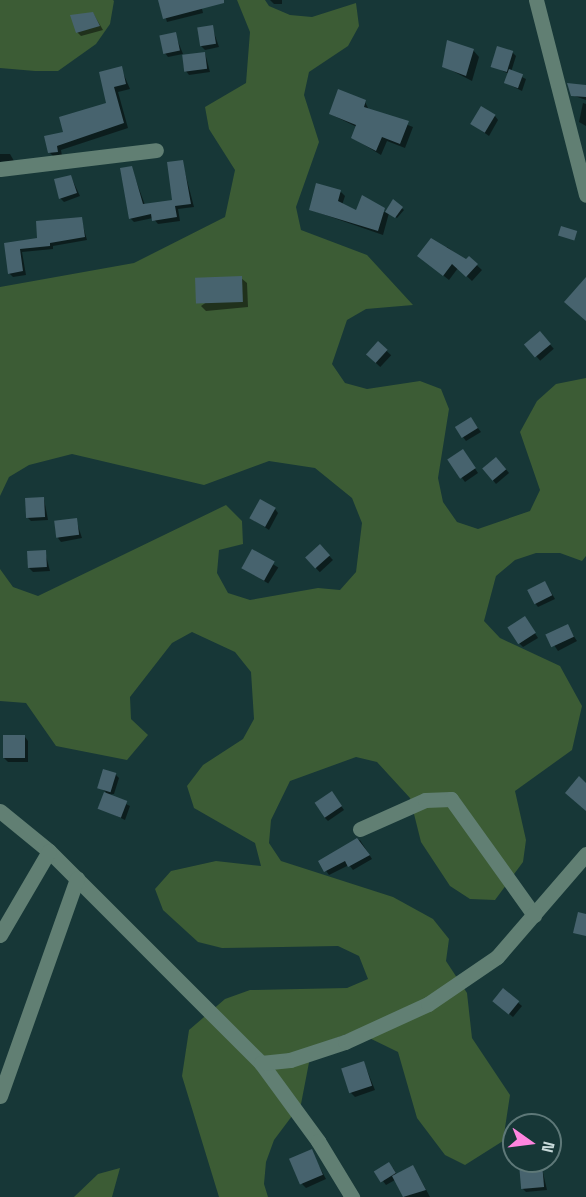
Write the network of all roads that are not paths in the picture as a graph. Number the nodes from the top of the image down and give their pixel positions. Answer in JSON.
{"nodes":[{"id":1,"x":536,"y":0,"type":"edge"},
{"id":2,"x":156,"y":150,"type":"dead end"},
{"id":3,"x":0,"y":169,"type":"edge"},
{"id":4,"x":586,"y":195,"type":"edge"},
{"id":5,"x":0,"y":811,"type":"edge"},
{"id":6,"x":360,"y":829,"type":"dead end"},
{"id":7,"x":49,"y":851,"type":"junction"},
{"id":8,"x":586,"y":854,"type":"edge"},
{"id":9,"x":77,"y":878,"type":"junction"},
{"id":10,"x":534,"y":915,"type":"junction"},
{"id":11,"x":0,"y":935,"type":"edge"},
{"id":12,"x":290,"y":1060,"type":"junction"},
{"id":13,"x":261,"y":1063,"type":"junction"},
{"id":14,"x":285,"y":1094,"type":"junction"},
{"id":15,"x":0,"y":1096,"type":"edge"},
{"id":16,"x":352,"y":1197,"type":"edge"}],
"edges":[{"from":1,"to":4,"type":"street"},
{"from":2,"to":3,"type":"street"},
{"from":5,"to":7,"type":"street"},
{"from":6,"to":10,"type":"street"},
{"from":7,"to":9,"type":"street"},
{"from":7,"to":11,"type":"street"},
{"from":8,"to":10,"type":"street"},
{"from":9,"to":13,"type":"street"},
{"from":9,"to":15,"type":"street"},
{"from":10,"to":12,"type":"street"},
{"from":12,"to":13,"type":"street"},
{"from":12,"to":14,"type":"street"},
{"from":13,"to":14,"type":"street"},
{"from":14,"to":16,"type":"street"}]}
